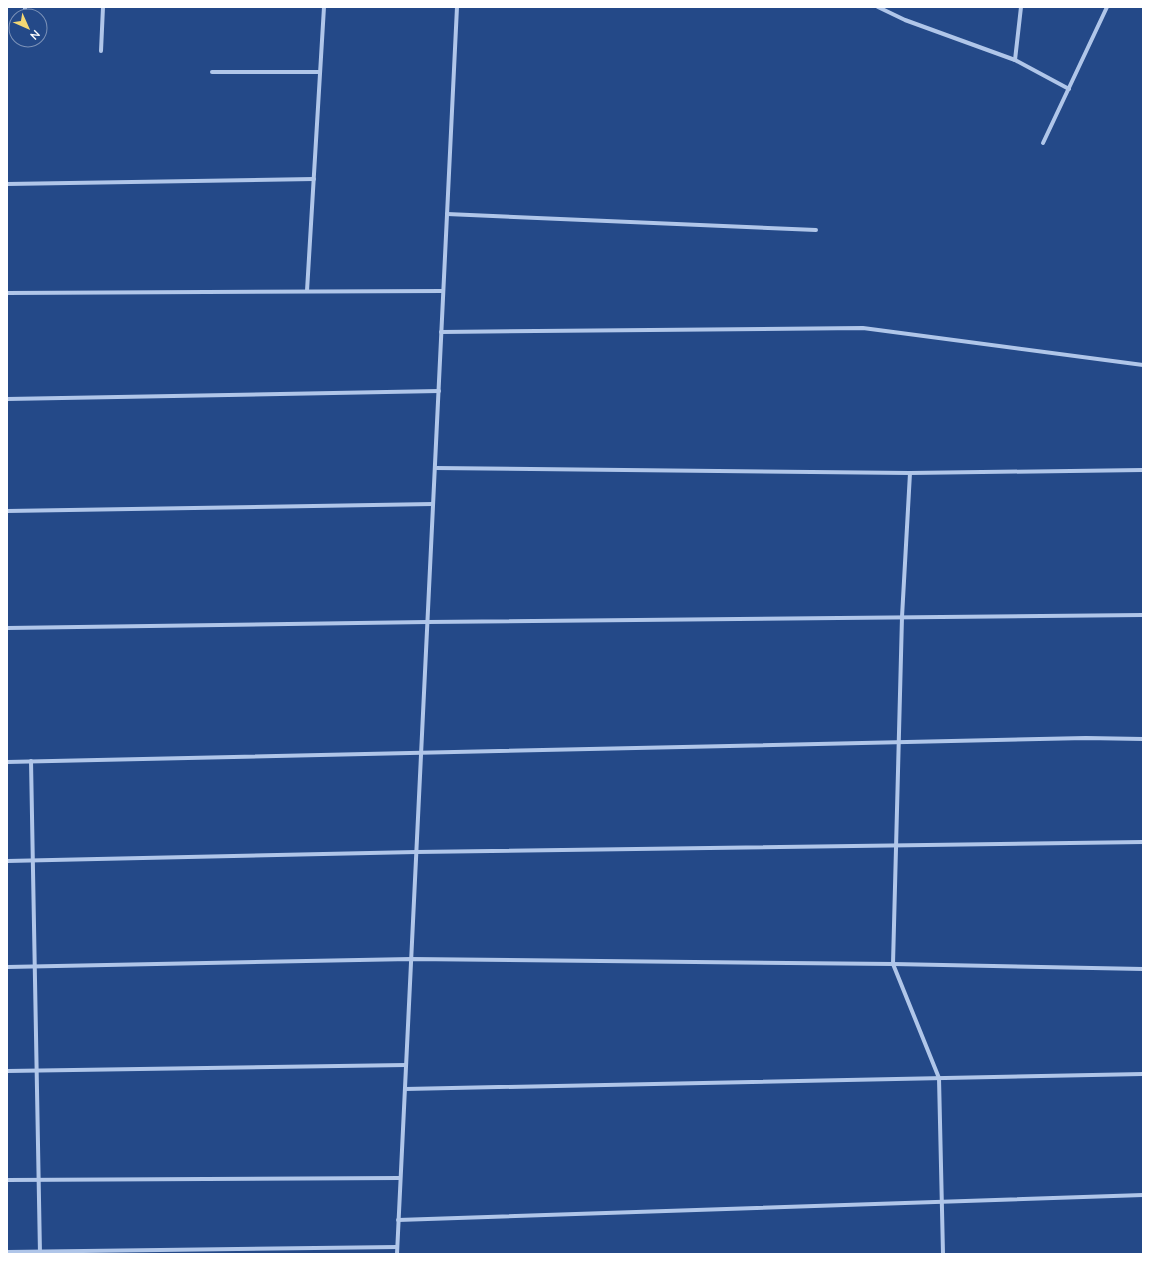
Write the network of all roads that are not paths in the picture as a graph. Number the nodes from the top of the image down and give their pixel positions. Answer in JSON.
{"nodes":[{"id":1,"x":103,"y":7,"type":"edge"},
{"id":2,"x":324,"y":7,"type":"edge"},
{"id":3,"x":458,"y":7,"type":"edge"},
{"id":4,"x":878,"y":7,"type":"edge"},
{"id":5,"x":1021,"y":7,"type":"edge"},
{"id":6,"x":1107,"y":7,"type":"edge"},
{"id":7,"x":101,"y":51,"type":"dead end"},
{"id":8,"x":1015,"y":60,"type":"junction"},
{"id":9,"x":212,"y":72,"type":"dead end"},
{"id":10,"x":320,"y":72,"type":"junction"},
{"id":11,"x":1069,"y":89,"type":"junction"},
{"id":12,"x":1043,"y":143,"type":"dead end"},
{"id":13,"x":314,"y":179,"type":"junction"},
{"id":14,"x":7,"y":184,"type":"edge"},
{"id":15,"x":447,"y":214,"type":"junction"},
{"id":16,"x":816,"y":230,"type":"dead end"},
{"id":17,"x":307,"y":291,"type":"junction"},
{"id":18,"x":443,"y":291,"type":"junction"},
{"id":19,"x":7,"y":293,"type":"edge"},
{"id":20,"x":441,"y":332,"type":"junction"},
{"id":21,"x":1143,"y":365,"type":"edge"},
{"id":22,"x":439,"y":391,"type":"junction"},
{"id":23,"x":7,"y":399,"type":"edge"},
{"id":24,"x":435,"y":468,"type":"junction"},
{"id":25,"x":1143,"y":470,"type":"edge"},
{"id":26,"x":910,"y":472,"type":"junction"},
{"id":27,"x":433,"y":504,"type":"junction"},
{"id":28,"x":7,"y":511,"type":"edge"},
{"id":29,"x":1143,"y":615,"type":"edge"},
{"id":30,"x":902,"y":617,"type":"junction"},
{"id":31,"x":427,"y":622,"type":"junction"},
{"id":32,"x":7,"y":628,"type":"edge"},
{"id":33,"x":1143,"y":739,"type":"edge"},
{"id":34,"x":899,"y":742,"type":"junction"},
{"id":35,"x":421,"y":753,"type":"junction"},
{"id":36,"x":31,"y":761,"type":"junction"},
{"id":37,"x":7,"y":762,"type":"edge"},
{"id":38,"x":1143,"y":842,"type":"edge"},
{"id":39,"x":896,"y":846,"type":"junction"},
{"id":40,"x":416,"y":852,"type":"junction"},
{"id":41,"x":33,"y":861,"type":"junction"},
{"id":42,"x":7,"y":862,"type":"edge"},
{"id":43,"x":411,"y":959,"type":"junction"},
{"id":44,"x":893,"y":964,"type":"junction"},
{"id":45,"x":7,"y":967,"type":"edge"},
{"id":46,"x":35,"y":967,"type":"junction"},
{"id":47,"x":1143,"y":969,"type":"edge"},
{"id":48,"x":406,"y":1065,"type":"junction"},
{"id":49,"x":7,"y":1071,"type":"edge"},
{"id":50,"x":37,"y":1071,"type":"junction"},
{"id":51,"x":1143,"y":1074,"type":"edge"},
{"id":52,"x":940,"y":1078,"type":"junction"},
{"id":53,"x":405,"y":1089,"type":"junction"},
{"id":54,"x":400,"y":1178,"type":"junction"},
{"id":55,"x":39,"y":1179,"type":"junction"},
{"id":56,"x":7,"y":1180,"type":"edge"},
{"id":57,"x":1143,"y":1195,"type":"edge"},
{"id":58,"x":942,"y":1202,"type":"junction"},
{"id":59,"x":398,"y":1220,"type":"junction"},
{"id":60,"x":397,"y":1247,"type":"junction"},
{"id":61,"x":7,"y":1252,"type":"edge"},
{"id":62,"x":40,"y":1253,"type":"edge"},
{"id":63,"x":397,"y":1254,"type":"edge"},
{"id":64,"x":943,"y":1254,"type":"edge"}],
"edges":[{"from":1,"to":7,"type":"street"},
{"from":2,"to":10,"type":"street"},
{"from":3,"to":15,"type":"street"},
{"from":4,"to":8,"type":"street"},
{"from":5,"to":8,"type":"street"},
{"from":6,"to":11,"type":"street"},
{"from":8,"to":11,"type":"street"},
{"from":9,"to":10,"type":"street"},
{"from":10,"to":13,"type":"street"},
{"from":11,"to":12,"type":"street"},
{"from":13,"to":14,"type":"street"},
{"from":13,"to":17,"type":"street"},
{"from":15,"to":16,"type":"street"},
{"from":15,"to":18,"type":"street"},
{"from":17,"to":18,"type":"street"},
{"from":17,"to":19,"type":"street"},
{"from":18,"to":20,"type":"street"},
{"from":20,"to":21,"type":"street"},
{"from":20,"to":22,"type":"street"},
{"from":22,"to":23,"type":"street"},
{"from":22,"to":24,"type":"street"},
{"from":24,"to":26,"type":"street"},
{"from":24,"to":27,"type":"street"},
{"from":25,"to":26,"type":"street"},
{"from":26,"to":30,"type":"street"},
{"from":27,"to":28,"type":"street"},
{"from":27,"to":31,"type":"street"},
{"from":29,"to":30,"type":"street"},
{"from":30,"to":31,"type":"street"},
{"from":30,"to":34,"type":"street"},
{"from":31,"to":32,"type":"street"},
{"from":31,"to":35,"type":"street"},
{"from":33,"to":34,"type":"street"},
{"from":34,"to":35,"type":"street"},
{"from":34,"to":39,"type":"street"},
{"from":35,"to":36,"type":"street"},
{"from":35,"to":40,"type":"street"},
{"from":36,"to":37,"type":"street"},
{"from":36,"to":41,"type":"street"},
{"from":38,"to":39,"type":"street"},
{"from":39,"to":40,"type":"street"},
{"from":39,"to":44,"type":"street"},
{"from":40,"to":41,"type":"street"},
{"from":40,"to":43,"type":"street"},
{"from":41,"to":42,"type":"street"},
{"from":41,"to":46,"type":"street"},
{"from":43,"to":44,"type":"street"},
{"from":43,"to":46,"type":"street"},
{"from":43,"to":48,"type":"street"},
{"from":44,"to":47,"type":"street"},
{"from":44,"to":52,"type":"street"},
{"from":45,"to":46,"type":"street"},
{"from":46,"to":50,"type":"street"},
{"from":48,"to":50,"type":"street"},
{"from":48,"to":53,"type":"street"},
{"from":49,"to":50,"type":"street"},
{"from":50,"to":55,"type":"street"},
{"from":51,"to":52,"type":"street"},
{"from":52,"to":53,"type":"street"},
{"from":52,"to":58,"type":"street"},
{"from":53,"to":54,"type":"street"},
{"from":54,"to":55,"type":"street"},
{"from":54,"to":59,"type":"street"},
{"from":55,"to":56,"type":"street"},
{"from":55,"to":62,"type":"street"},
{"from":57,"to":58,"type":"street"},
{"from":58,"to":59,"type":"street"},
{"from":58,"to":64,"type":"street"},
{"from":59,"to":60,"type":"street"},
{"from":60,"to":62,"type":"street"},
{"from":60,"to":63,"type":"street"},
{"from":61,"to":62,"type":"street"}]}
